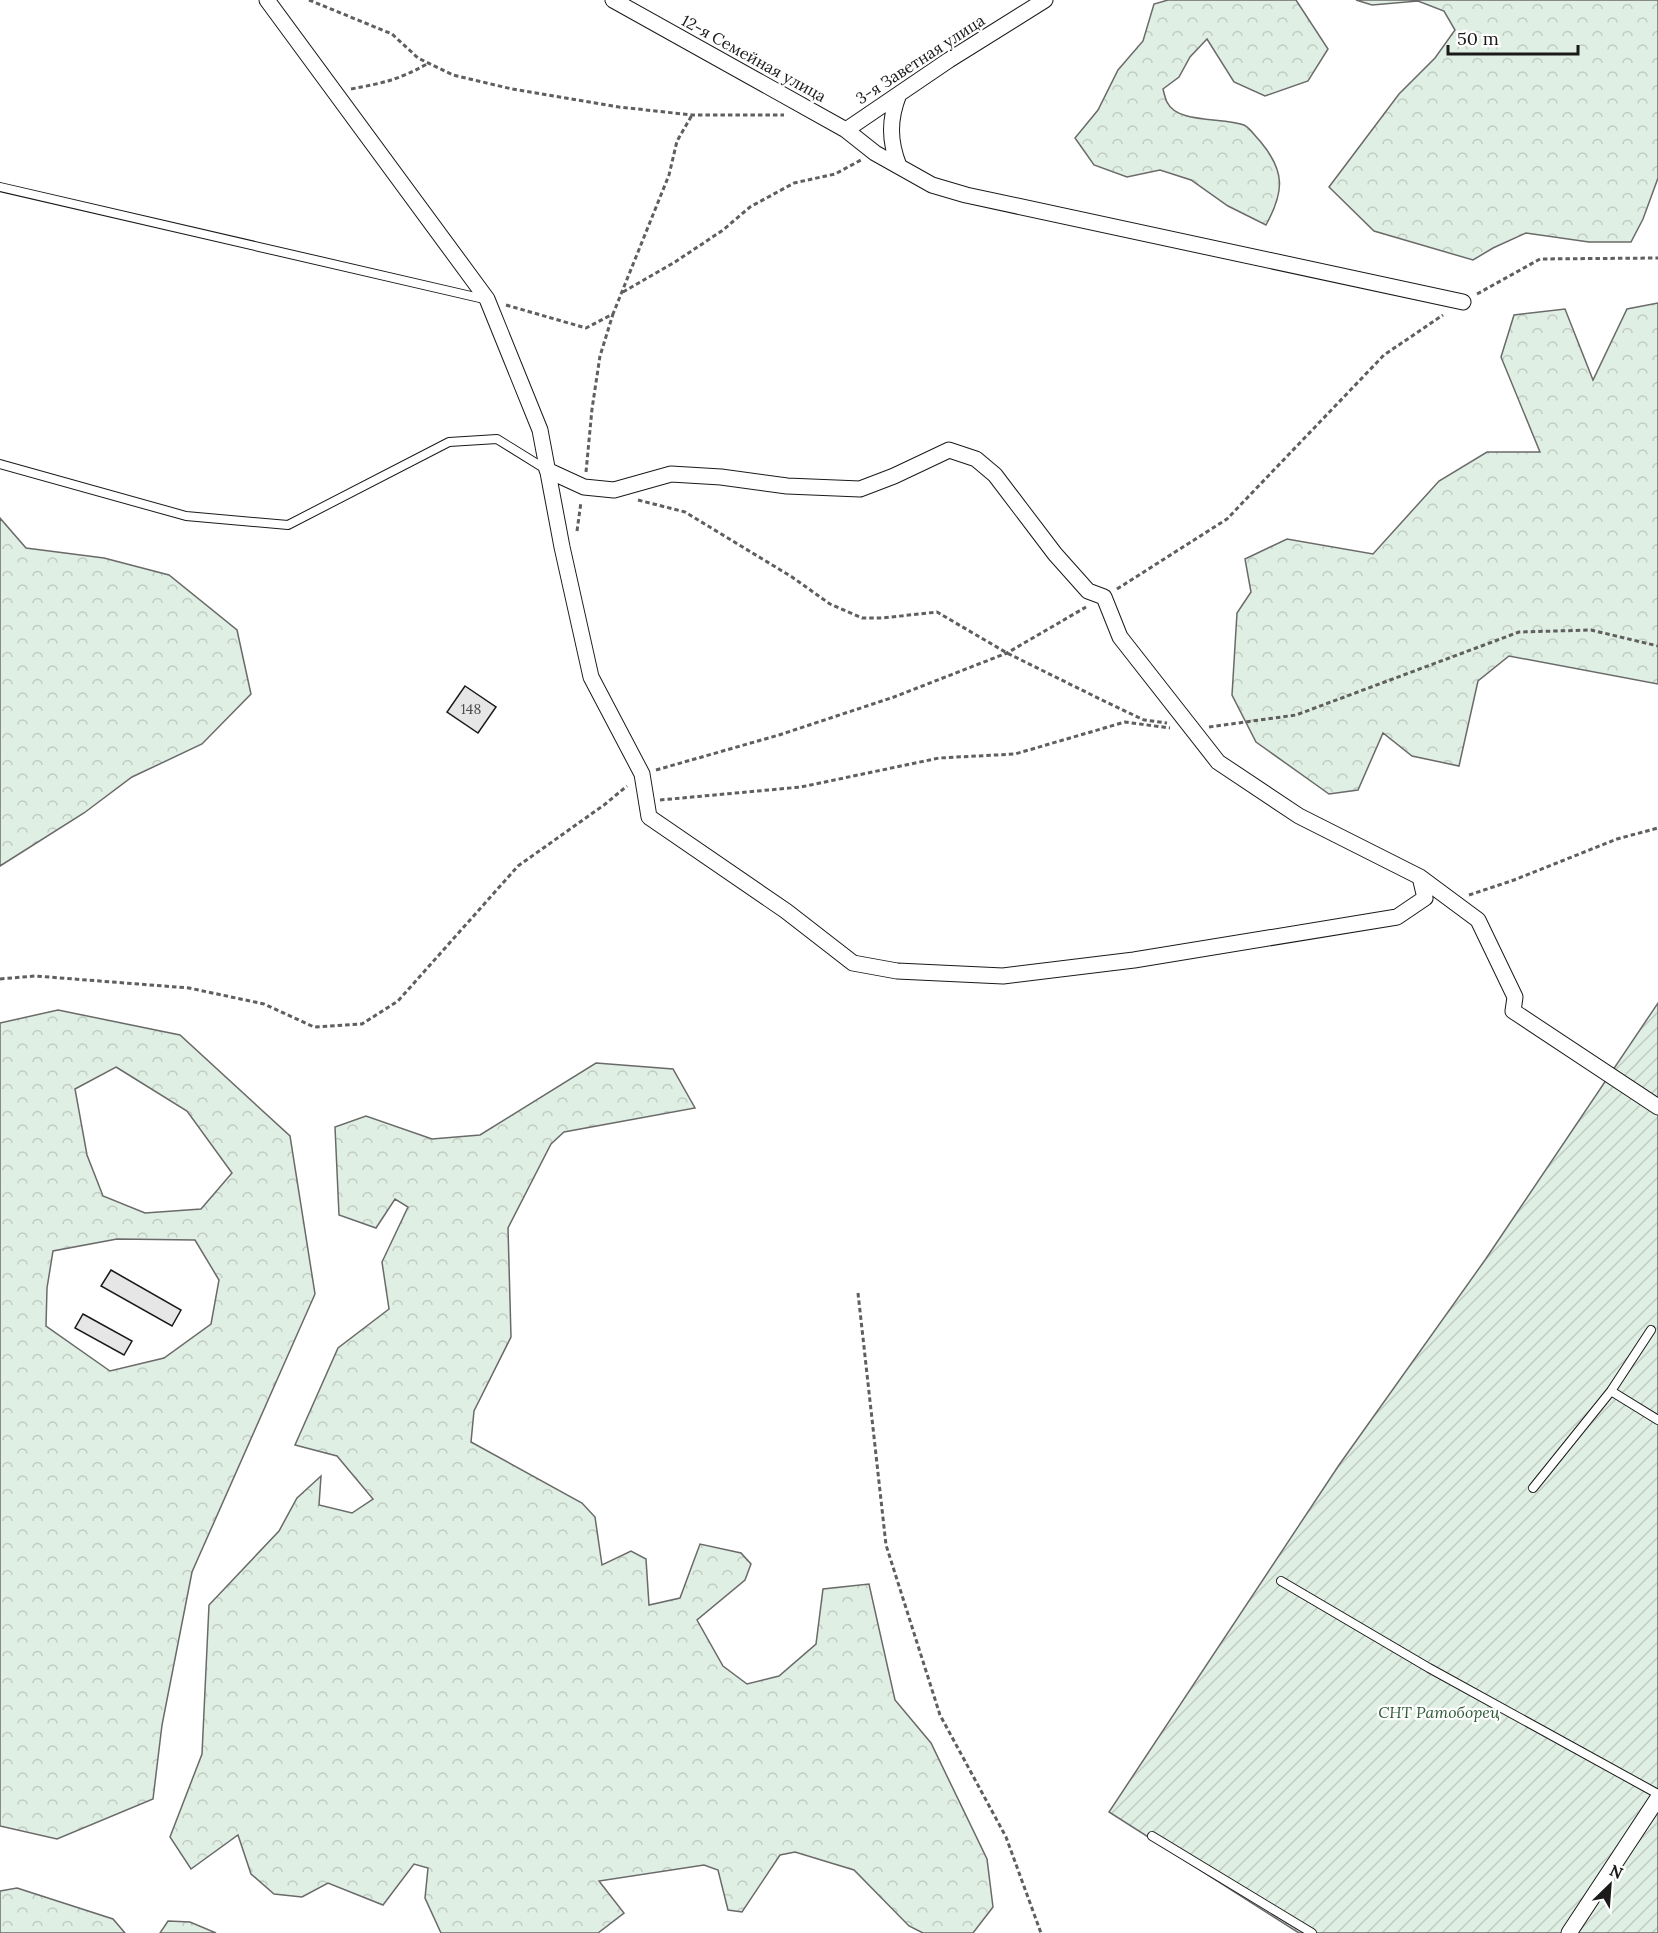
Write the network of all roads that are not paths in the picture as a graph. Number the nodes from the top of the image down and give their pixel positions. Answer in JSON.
{"nodes":[{"id":1,"x":267,"y":0,"type":"edge"},
{"id":2,"x":613,"y":0,"type":"edge"},
{"id":3,"x":1045,"y":0,"type":"edge"},
{"id":4,"x":899,"y":94,"type":"junction"},
{"id":5,"x":846,"y":130,"type":"junction"},
{"id":6,"x":898,"y":166,"type":"junction"},
{"id":7,"x":0,"y":187,"type":"edge"},
{"id":8,"x":487,"y":299,"type":"junction"},
{"id":9,"x":1463,"y":302,"type":"road end"},
{"id":10,"x":0,"y":464,"type":"edge"},
{"id":11,"x":547,"y":470,"type":"junction"},
{"id":12,"x":1420,"y":877,"type":"junction"},
{"id":13,"x":1658,"y":1107,"type":"edge"},
{"id":14,"x":1651,"y":1330,"type":"dead end"},
{"id":15,"x":1611,"y":1391,"type":"junction"},
{"id":16,"x":1658,"y":1420,"type":"edge"},
{"id":17,"x":1533,"y":1488,"type":"dead end"},
{"id":18,"x":1281,"y":1581,"type":"dead end"},
{"id":19,"x":1658,"y":1796,"type":"edge"},
{"id":20,"x":1152,"y":1836,"type":"dead end"},
{"id":21,"x":1312,"y":1933,"type":"edge"},
{"id":22,"x":1569,"y":1933,"type":"edge"}],
"edges":[{"from":1,"to":8,"type":"street"},
{"from":2,"to":5,"type":"street","name":"12-я Семейная улица"},
{"from":3,"to":4,"type":"street","name":"3-я Заветная улица"},
{"from":4,"to":5,"type":"street","name":"3-я Заветная улица"},
{"from":4,"to":6,"type":"street"},
{"from":5,"to":6,"type":"street","name":"12-я Семейная улица"},
{"from":6,"to":9,"type":"street","name":"12-я Семейная улица"},
{"from":7,"to":8,"type":"lane"},
{"from":8,"to":11,"type":"street"},
{"from":10,"to":11,"type":"lane"},
{"from":11,"to":12,"type":"street"},
{"from":11,"to":12,"type":"street"},
{"from":12,"to":13,"type":"street"},
{"from":14,"to":15,"type":"lane"},
{"from":15,"to":16,"type":"lane"},
{"from":15,"to":17,"type":"lane"},
{"from":18,"to":19,"type":"lane"},
{"from":19,"to":22,"type":"street"},
{"from":20,"to":21,"type":"lane"}]}
